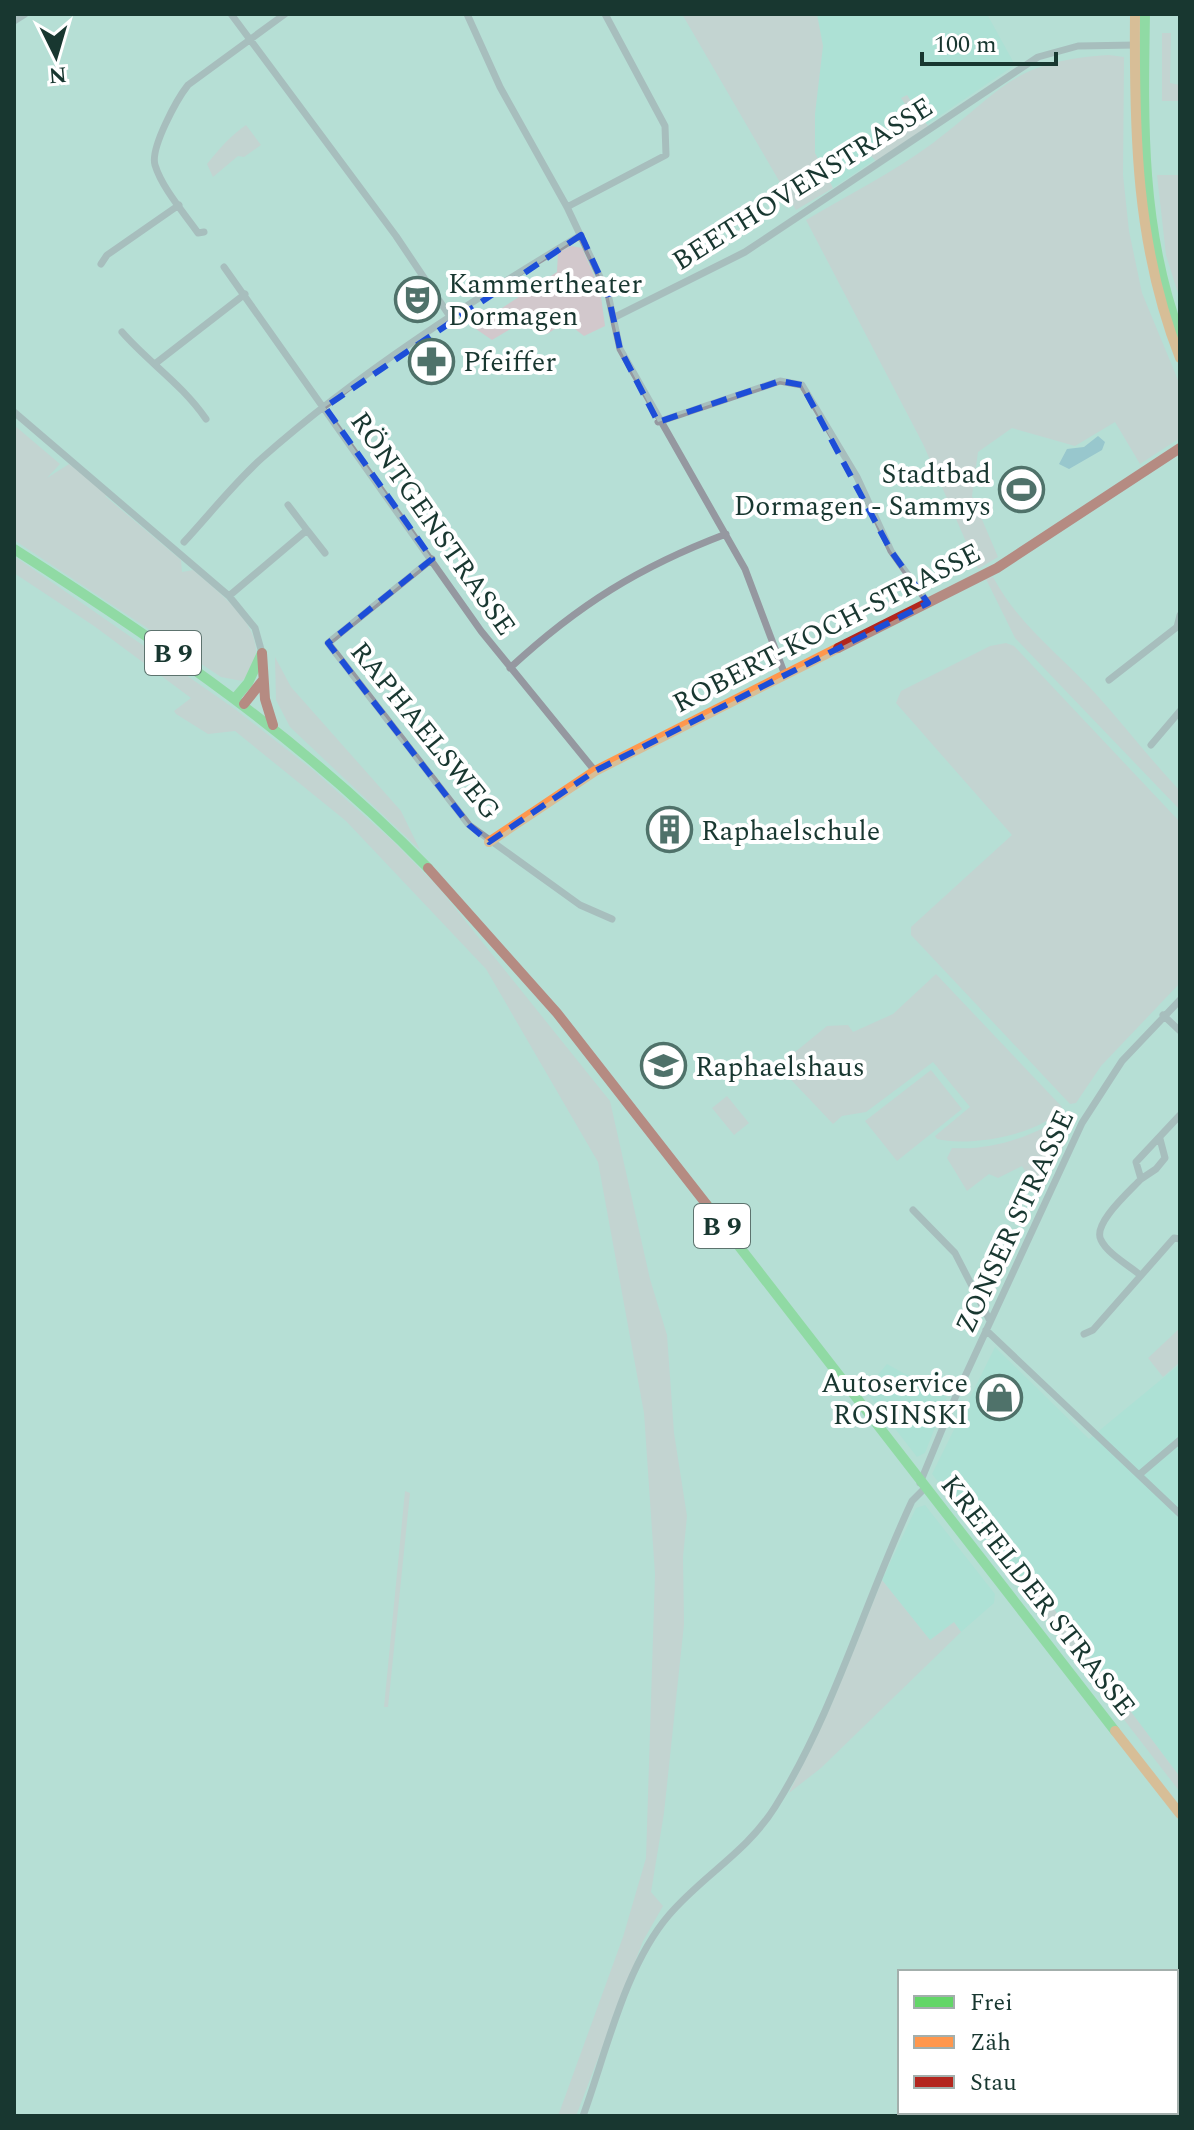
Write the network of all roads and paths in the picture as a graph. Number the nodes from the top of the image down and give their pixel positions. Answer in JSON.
{"nodes":[{"id":1,"x":25,"y":14,"type":"edge"},
{"id":2,"x":231,"y":14,"type":"edge"},
{"id":3,"x":285,"y":14,"type":"edge"},
{"id":4,"x":467,"y":14,"type":"edge"},
{"id":5,"x":605,"y":14,"type":"edge"},
{"id":6,"x":1135,"y":14,"type":"edge"},
{"id":7,"x":1145,"y":14,"type":"edge"},
{"id":8,"x":14,"y":21,"type":"edge"},
{"id":9,"x":249,"y":42,"type":"junction"},
{"id":10,"x":1140,"y":45,"type":"junction"},
{"id":11,"x":179,"y":205,"type":"junction"},
{"id":12,"x":567,"y":207,"type":"junction"},
{"id":13,"x":204,"y":232,"type":"dead end"},
{"id":14,"x":581,"y":235,"type":"junction"},
{"id":15,"x":101,"y":264,"type":"dead end"},
{"id":16,"x":224,"y":267,"type":"dead end"},
{"id":17,"x":245,"y":294,"type":"junction"},
{"id":18,"x":615,"y":317,"type":"junction"},
{"id":19,"x":451,"y":318,"type":"junction"},
{"id":20,"x":122,"y":332,"type":"dead end"},
{"id":21,"x":1180,"y":335,"type":"edge"},
{"id":22,"x":1180,"y":358,"type":"edge"},
{"id":23,"x":156,"y":363,"type":"junction"},
{"id":24,"x":325,"y":407,"type":"junction"},
{"id":25,"x":14,"y":412,"type":"edge"},
{"id":26,"x":206,"y":419,"type":"dead end"},
{"id":27,"x":658,"y":422,"type":"junction"},
{"id":28,"x":1180,"y":448,"type":"edge"},
{"id":29,"x":288,"y":505,"type":"dead end"},
{"id":30,"x":307,"y":530,"type":"junction"},
{"id":31,"x":726,"y":534,"type":"junction"},
{"id":32,"x":184,"y":542,"type":"dead end"},
{"id":33,"x":14,"y":549,"type":"edge"},
{"id":34,"x":325,"y":553,"type":"dead end"},
{"id":35,"x":432,"y":559,"type":"junction"},
{"id":36,"x":229,"y":596,"type":"junction"},
{"id":37,"x":928,"y":603,"type":"junction"},
{"id":38,"x":1180,"y":615,"type":"edge"},
{"id":39,"x":1178,"y":627,"type":"edge"},
{"id":40,"x":262,"y":653,"type":"junction"},
{"id":41,"x":510,"y":668,"type":"junction"},
{"id":42,"x":785,"y":675,"type":"junction"},
{"id":43,"x":263,"y":680,"type":"junction"},
{"id":44,"x":1109,"y":680,"type":"dead end"},
{"id":45,"x":240,"y":700,"type":"junction"},
{"id":46,"x":1180,"y":711,"type":"edge"},
{"id":47,"x":273,"y":725,"type":"junction"},
{"id":48,"x":1151,"y":745,"type":"dead end"},
{"id":49,"x":595,"y":771,"type":"junction"},
{"id":50,"x":489,"y":842,"type":"junction"},
{"id":51,"x":612,"y":919,"type":"dead end"},
{"id":52,"x":1180,"y":1000,"type":"edge"},
{"id":53,"x":1163,"y":1015,"type":"junction"},
{"id":54,"x":1180,"y":1031,"type":"edge"},
{"id":55,"x":1180,"y":1115,"type":"edge"},
{"id":56,"x":1160,"y":1139,"type":"junction"},
{"id":57,"x":1141,"y":1179,"type":"junction"},
{"id":58,"x":913,"y":1210,"type":"dead end"},
{"id":59,"x":1178,"y":1236,"type":"edge"},
{"id":60,"x":1139,"y":1274,"type":"junction"},
{"id":61,"x":990,"y":1321,"type":"junction"},
{"id":62,"x":986,"y":1330,"type":"junction"},
{"id":63,"x":1084,"y":1334,"type":"dead end"},
{"id":64,"x":1180,"y":1440,"type":"edge"},
{"id":65,"x":1140,"y":1474,"type":"junction"},
{"id":66,"x":923,"y":1485,"type":"junction"},
{"id":67,"x":1180,"y":1514,"type":"edge"},
{"id":68,"x":1180,"y":1814,"type":"edge"},
{"id":69,"x":583,"y":2116,"type":"edge"}],
"edges":[{"from":1,"to":8,"type":"street"},
{"from":2,"to":9,"type":"street"},
{"from":3,"to":9,"type":"street"},
{"from":4,"to":12,"type":"street"},
{"from":5,"to":12,"type":"street"},
{"from":6,"to":10,"type":"main road"},
{"from":7,"to":10,"type":"main road"},
{"from":9,"to":11,"type":"street"},
{"from":9,"to":19,"type":"street"},
{"from":10,"to":18,"type":"street","name":"BEETHOVENSTRASSE"},
{"from":10,"to":21,"type":"main road"},
{"from":10,"to":22,"type":"main road"},
{"from":11,"to":13,"type":"street"},
{"from":11,"to":15,"type":"street"},
{"from":12,"to":14,"type":"street"},
{"from":14,"to":18,"type":"street"},
{"from":14,"to":19,"type":"street"},
{"from":16,"to":17,"type":"street","name":"RÖNTGENSTRASSE"},
{"from":17,"to":23,"type":"street"},
{"from":17,"to":24,"type":"street","name":"RÖNTGENSTRASSE"},
{"from":18,"to":27,"type":"street"},
{"from":19,"to":24,"type":"street"},
{"from":20,"to":23,"type":"street"},
{"from":23,"to":26,"type":"street"},
{"from":24,"to":32,"type":"street"},
{"from":24,"to":35,"type":"street","name":"RÖNTGENSTRASSE"},
{"from":25,"to":36,"type":"street"},
{"from":27,"to":31,"type":"street"},
{"from":27,"to":37,"type":"street"},
{"from":28,"to":37,"type":"main road","name":"ROBERT-KOCH-STRASSE"},
{"from":29,"to":30,"type":"street"},
{"from":30,"to":34,"type":"street"},
{"from":30,"to":36,"type":"street"},
{"from":31,"to":41,"type":"street"},
{"from":31,"to":42,"type":"street"},
{"from":33,"to":45,"type":"main road","number":"B 9"},
{"from":35,"to":41,"type":"street","name":"RÖNTGENSTRASSE"},
{"from":35,"to":50,"type":"street","name":"RAPHAELSWEG"},
{"from":36,"to":40,"type":"street"},
{"from":37,"to":42,"type":"main road","name":"ROBERT-KOCH-STRASSE"},
{"from":38,"to":39,"type":"street"},
{"from":39,"to":44,"type":"street"},
{"from":40,"to":43,"type":"main road"},
{"from":40,"to":45,"type":"main road"},
{"from":41,"to":49,"type":"street","name":"RÖNTGENSTRASSE"},
{"from":42,"to":49,"type":"main road","name":"ROBERT-KOCH-STRASSE"},
{"from":43,"to":45,"type":"main road"},
{"from":43,"to":47,"type":"main road"},
{"from":45,"to":47,"type":"main road","number":"B 9"},
{"from":46,"to":48,"type":"street"},
{"from":47,"to":66,"type":"main road","name":"KREFELDER STRASSE","number":"B 9"},
{"from":49,"to":50,"type":"main road","name":"ROBERT-KOCH-STRASSE"},
{"from":50,"to":51,"type":"street","name":"RAPHAELSWEG"},
{"from":52,"to":53,"type":"street","name":"ZONSER STRASSE"},
{"from":53,"to":54,"type":"street"},
{"from":53,"to":61,"type":"street","name":"ZONSER STRASSE"},
{"from":55,"to":56,"type":"street"},
{"from":56,"to":57,"type":"street"},
{"from":56,"to":57,"type":"street"},
{"from":57,"to":60,"type":"street"},
{"from":58,"to":61,"type":"street"},
{"from":59,"to":60,"type":"street"},
{"from":60,"to":63,"type":"street"},
{"from":61,"to":62,"type":"street","name":"ZONSER STRASSE"},
{"from":62,"to":65,"type":"street"},
{"from":62,"to":66,"type":"street","name":"ZONSER STRASSE"},
{"from":64,"to":65,"type":"street"},
{"from":65,"to":67,"type":"street"},
{"from":66,"to":68,"type":"main road","name":"KREFELDER STRASSE","number":"B 9"},
{"from":66,"to":69,"type":"street","name":"ZONSER STRASSE"}]}
